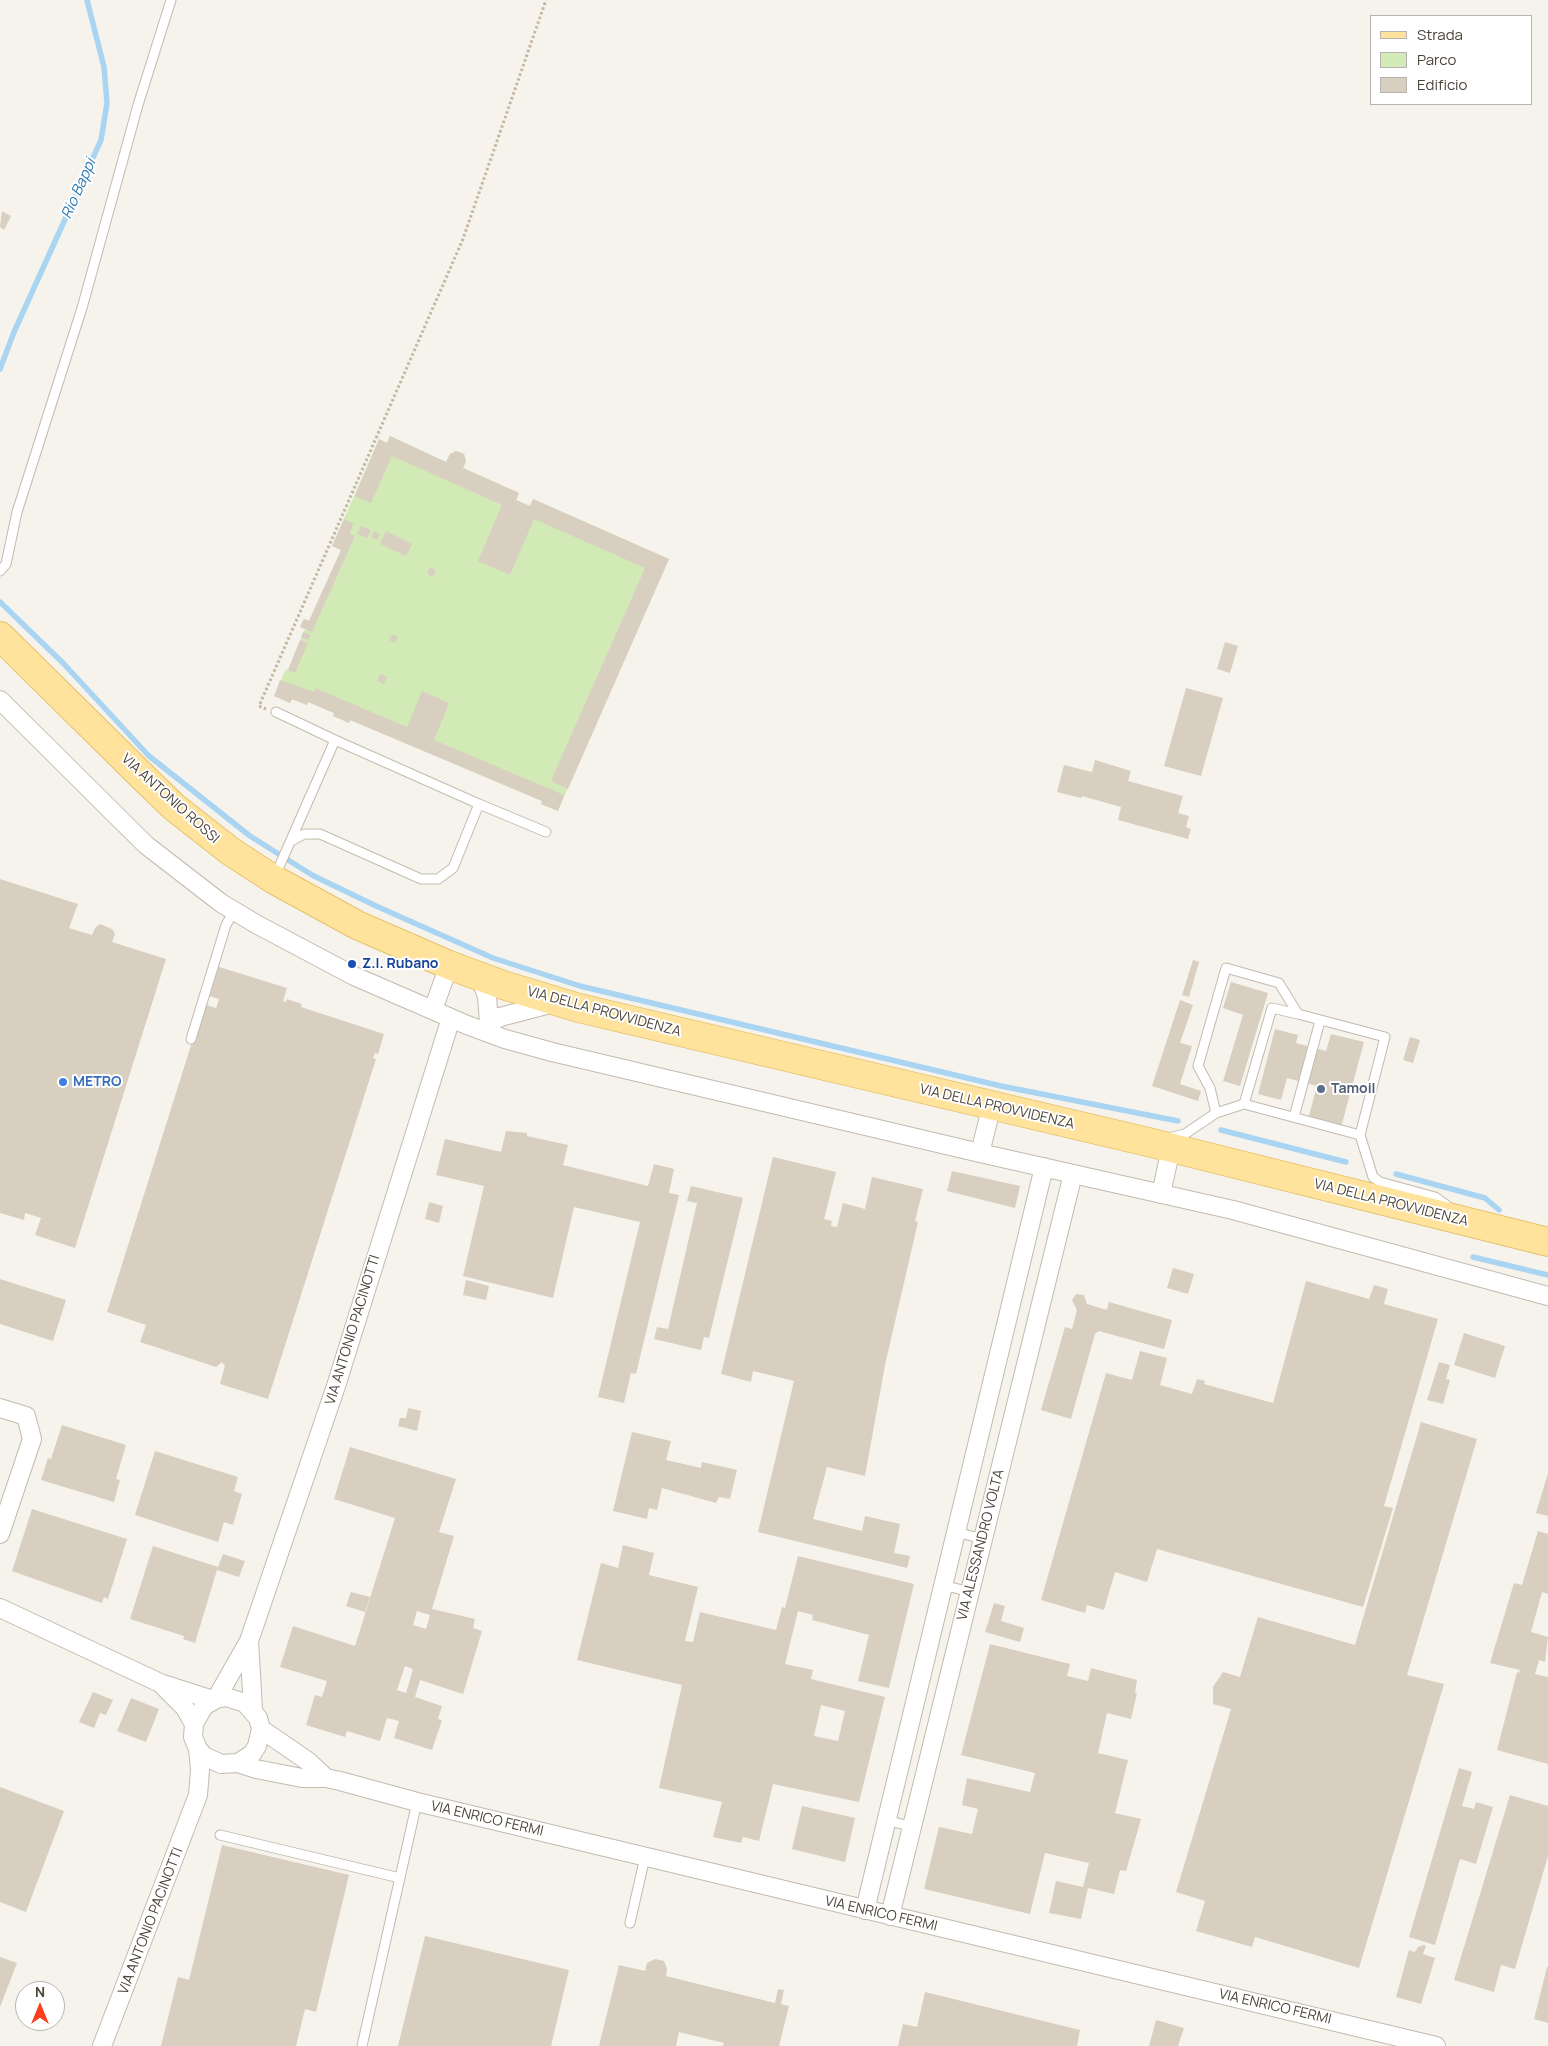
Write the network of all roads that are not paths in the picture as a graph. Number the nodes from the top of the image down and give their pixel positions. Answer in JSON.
{"nodes":[{"id":1,"x":171,"y":0,"type":"edge"},
{"id":2,"x":0,"y":571,"type":"edge"},
{"id":3,"x":0,"y":636,"type":"edge"},
{"id":4,"x":0,"y":700,"type":"edge"},
{"id":5,"x":276,"y":712,"type":"road end"},
{"id":6,"x":335,"y":740,"type":"junction"},
{"id":7,"x":479,"y":804,"type":"junction"},
{"id":8,"x":546,"y":832,"type":"dead end"},
{"id":9,"x":291,"y":843,"type":"junction"},
{"id":10,"x":278,"y":870,"type":"junction"},
{"id":11,"x":234,"y":911,"type":"junction"},
{"id":12,"x":449,"y":965,"type":"junction"},
{"id":13,"x":479,"y":976,"type":"junction"},
{"id":14,"x":561,"y":1002,"type":"junction"},
{"id":15,"x":433,"y":1010,"type":"junction"},
{"id":16,"x":1298,"y":1014,"type":"junction"},
{"id":17,"x":451,"y":1018,"type":"junction"},
{"id":18,"x":1320,"y":1020,"type":"junction"},
{"id":19,"x":487,"y":1027,"type":"junction"},
{"id":20,"x":191,"y":1039,"type":"dead end"},
{"id":21,"x":1244,"y":1104,"type":"junction"},
{"id":22,"x":992,"y":1105,"type":"junction"},
{"id":23,"x":1216,"y":1113,"type":"junction"},
{"id":24,"x":1294,"y":1117,"type":"junction"},
{"id":25,"x":1360,"y":1135,"type":"junction"},
{"id":26,"x":1160,"y":1145,"type":"junction"},
{"id":27,"x":980,"y":1153,"type":"junction"},
{"id":28,"x":1044,"y":1167,"type":"junction"},
{"id":29,"x":1073,"y":1174,"type":"junction"},
{"id":30,"x":1161,"y":1194,"type":"junction"},
{"id":31,"x":1472,"y":1224,"type":"junction"},
{"id":32,"x":1548,"y":1242,"type":"edge"},
{"id":33,"x":1548,"y":1296,"type":"edge"},
{"id":34,"x":0,"y":1408,"type":"edge"},
{"id":35,"x":956,"y":1532,"type":"junction"},
{"id":36,"x":0,"y":1534,"type":"edge"},
{"id":37,"x":983,"y":1539,"type":"junction"},
{"id":38,"x":943,"y":1585,"type":"junction"},
{"id":39,"x":970,"y":1592,"type":"junction"},
{"id":40,"x":0,"y":1608,"type":"edge"},
{"id":41,"x":249,"y":1641,"type":"junction"},
{"id":42,"x":160,"y":1683,"type":"junction"},
{"id":43,"x":215,"y":1699,"type":"junction"},
{"id":44,"x":253,"y":1710,"type":"junction"},
{"id":45,"x":194,"y":1724,"type":"junction"},
{"id":46,"x":261,"y":1729,"type":"junction"},
{"id":47,"x":198,"y":1749,"type":"junction"},
{"id":48,"x":234,"y":1764,"type":"junction"},
{"id":49,"x":326,"y":1778,"type":"junction"},
{"id":50,"x":198,"y":1796,"type":"junction"},
{"id":51,"x":418,"y":1802,"type":"junction"},
{"id":52,"x":886,"y":1820,"type":"junction"},
{"id":53,"x":913,"y":1827,"type":"junction"},
{"id":54,"x":220,"y":1835,"type":"dead end"},
{"id":55,"x":645,"y":1857,"type":"junction"},
{"id":56,"x":400,"y":1878,"type":"junction"},
{"id":57,"x":865,"y":1910,"type":"junction"},
{"id":58,"x":890,"y":1916,"type":"junction"},
{"id":59,"x":630,"y":1923,"type":"dead end"},
{"id":60,"x":102,"y":2046,"type":"edge"},
{"id":61,"x":362,"y":2046,"type":"edge"},
{"id":62,"x":1436,"y":2046,"type":"edge"}],
"edges":[{"from":1,"to":2,"type":"lane"},
{"from":3,"to":10,"type":"main road","name":"VIA ANTONIO ROSSI"},
{"from":4,"to":11,"type":"street"},
{"from":5,"to":6,"type":"lane"},
{"from":6,"to":7,"type":"lane"},
{"from":6,"to":9,"type":"lane"},
{"from":7,"to":8,"type":"lane"},
{"from":7,"to":9,"type":"lane"},
{"from":9,"to":10,"type":"lane"},
{"from":10,"to":12,"type":"main road","name":"VIA ANTONIO ROSSI"},
{"from":11,"to":15,"type":"street"},
{"from":11,"to":20,"type":"lane"},
{"from":12,"to":13,"type":"main road","name":"VIA DELLA PROVVIDENZA"},
{"from":12,"to":15,"type":"street"},
{"from":13,"to":14,"type":"main road","name":"VIA DELLA PROVVIDENZA"},
{"from":13,"to":19,"type":"street"},
{"from":14,"to":19,"type":"street"},
{"from":14,"to":22,"type":"main road","name":"VIA DELLA PROVVIDENZA"},
{"from":15,"to":17,"type":"street"},
{"from":16,"to":18,"type":"lane"},
{"from":16,"to":21,"type":"lane"},
{"from":16,"to":23,"type":"lane"},
{"from":17,"to":19,"type":"street"},
{"from":17,"to":41,"type":"street","name":"VIA ANTONIO PACINOTTI"},
{"from":18,"to":24,"type":"lane"},
{"from":18,"to":25,"type":"lane"},
{"from":19,"to":27,"type":"street"},
{"from":21,"to":23,"type":"lane"},
{"from":21,"to":24,"type":"lane"},
{"from":22,"to":26,"type":"main road","name":"VIA DELLA PROVVIDENZA"},
{"from":22,"to":27,"type":"street"},
{"from":23,"to":26,"type":"lane"},
{"from":24,"to":25,"type":"lane"},
{"from":25,"to":31,"type":"lane"},
{"from":26,"to":30,"type":"street"},
{"from":26,"to":31,"type":"main road","name":"VIA DELLA PROVVIDENZA"},
{"from":27,"to":28,"type":"street"},
{"from":28,"to":29,"type":"street"},
{"from":28,"to":35,"type":"street","name":"VIA ALESSANDRO VOLTA"},
{"from":29,"to":30,"type":"street"},
{"from":29,"to":37,"type":"street","name":"VIA ALESSANDRO VOLTA"},
{"from":30,"to":33,"type":"street"},
{"from":31,"to":32,"type":"main road","name":"VIA DELLA PROVVIDENZA"},
{"from":34,"to":36,"type":"street"},
{"from":35,"to":37,"type":"lane"},
{"from":35,"to":38,"type":"street","name":"VIA ALESSANDRO VOLTA"},
{"from":37,"to":39,"type":"street","name":"VIA ALESSANDRO VOLTA"},
{"from":38,"to":39,"type":"lane"},
{"from":38,"to":52,"type":"street","name":"VIA ALESSANDRO VOLTA"},
{"from":39,"to":53,"type":"street","name":"VIA ALESSANDRO VOLTA"},
{"from":40,"to":42,"type":"street"},
{"from":41,"to":43,"type":"street","name":"VIA ANTONIO PACINOTTI"},
{"from":41,"to":44,"type":"street","name":"VIA ANTONIO PACINOTTI"},
{"from":42,"to":43,"type":"street"},
{"from":42,"to":45,"type":"street"},
{"from":43,"to":44,"type":"street"},
{"from":43,"to":45,"type":"street","name":"VIA ANTONIO PACINOTTI"},
{"from":44,"to":46,"type":"street","name":"VIA ANTONIO PACINOTTI"},
{"from":45,"to":47,"type":"street","name":"VIA ANTONIO PACINOTTI"},
{"from":46,"to":48,"type":"street","name":"VIA ANTONIO PACINOTTI"},
{"from":46,"to":49,"type":"street"},
{"from":47,"to":48,"type":"street"},
{"from":47,"to":50,"type":"street","name":"VIA ANTONIO PACINOTTI"},
{"from":48,"to":49,"type":"street"},
{"from":48,"to":50,"type":"street","name":"VIA ANTONIO PACINOTTI"},
{"from":49,"to":51,"type":"street","name":"VIA ENRICO FERMI"},
{"from":50,"to":60,"type":"street","name":"VIA ANTONIO PACINOTTI"},
{"from":51,"to":55,"type":"street","name":"VIA ENRICO FERMI"},
{"from":51,"to":56,"type":"lane"},
{"from":52,"to":53,"type":"lane"},
{"from":52,"to":57,"type":"street","name":"VIA ALESSANDRO VOLTA"},
{"from":53,"to":58,"type":"street","name":"VIA ALESSANDRO VOLTA"},
{"from":54,"to":56,"type":"lane"},
{"from":55,"to":57,"type":"street","name":"VIA ENRICO FERMI"},
{"from":55,"to":59,"type":"lane"},
{"from":56,"to":61,"type":"lane"},
{"from":57,"to":58,"type":"street","name":"VIA ENRICO FERMI"},
{"from":58,"to":62,"type":"street","name":"VIA ENRICO FERMI"}]}
